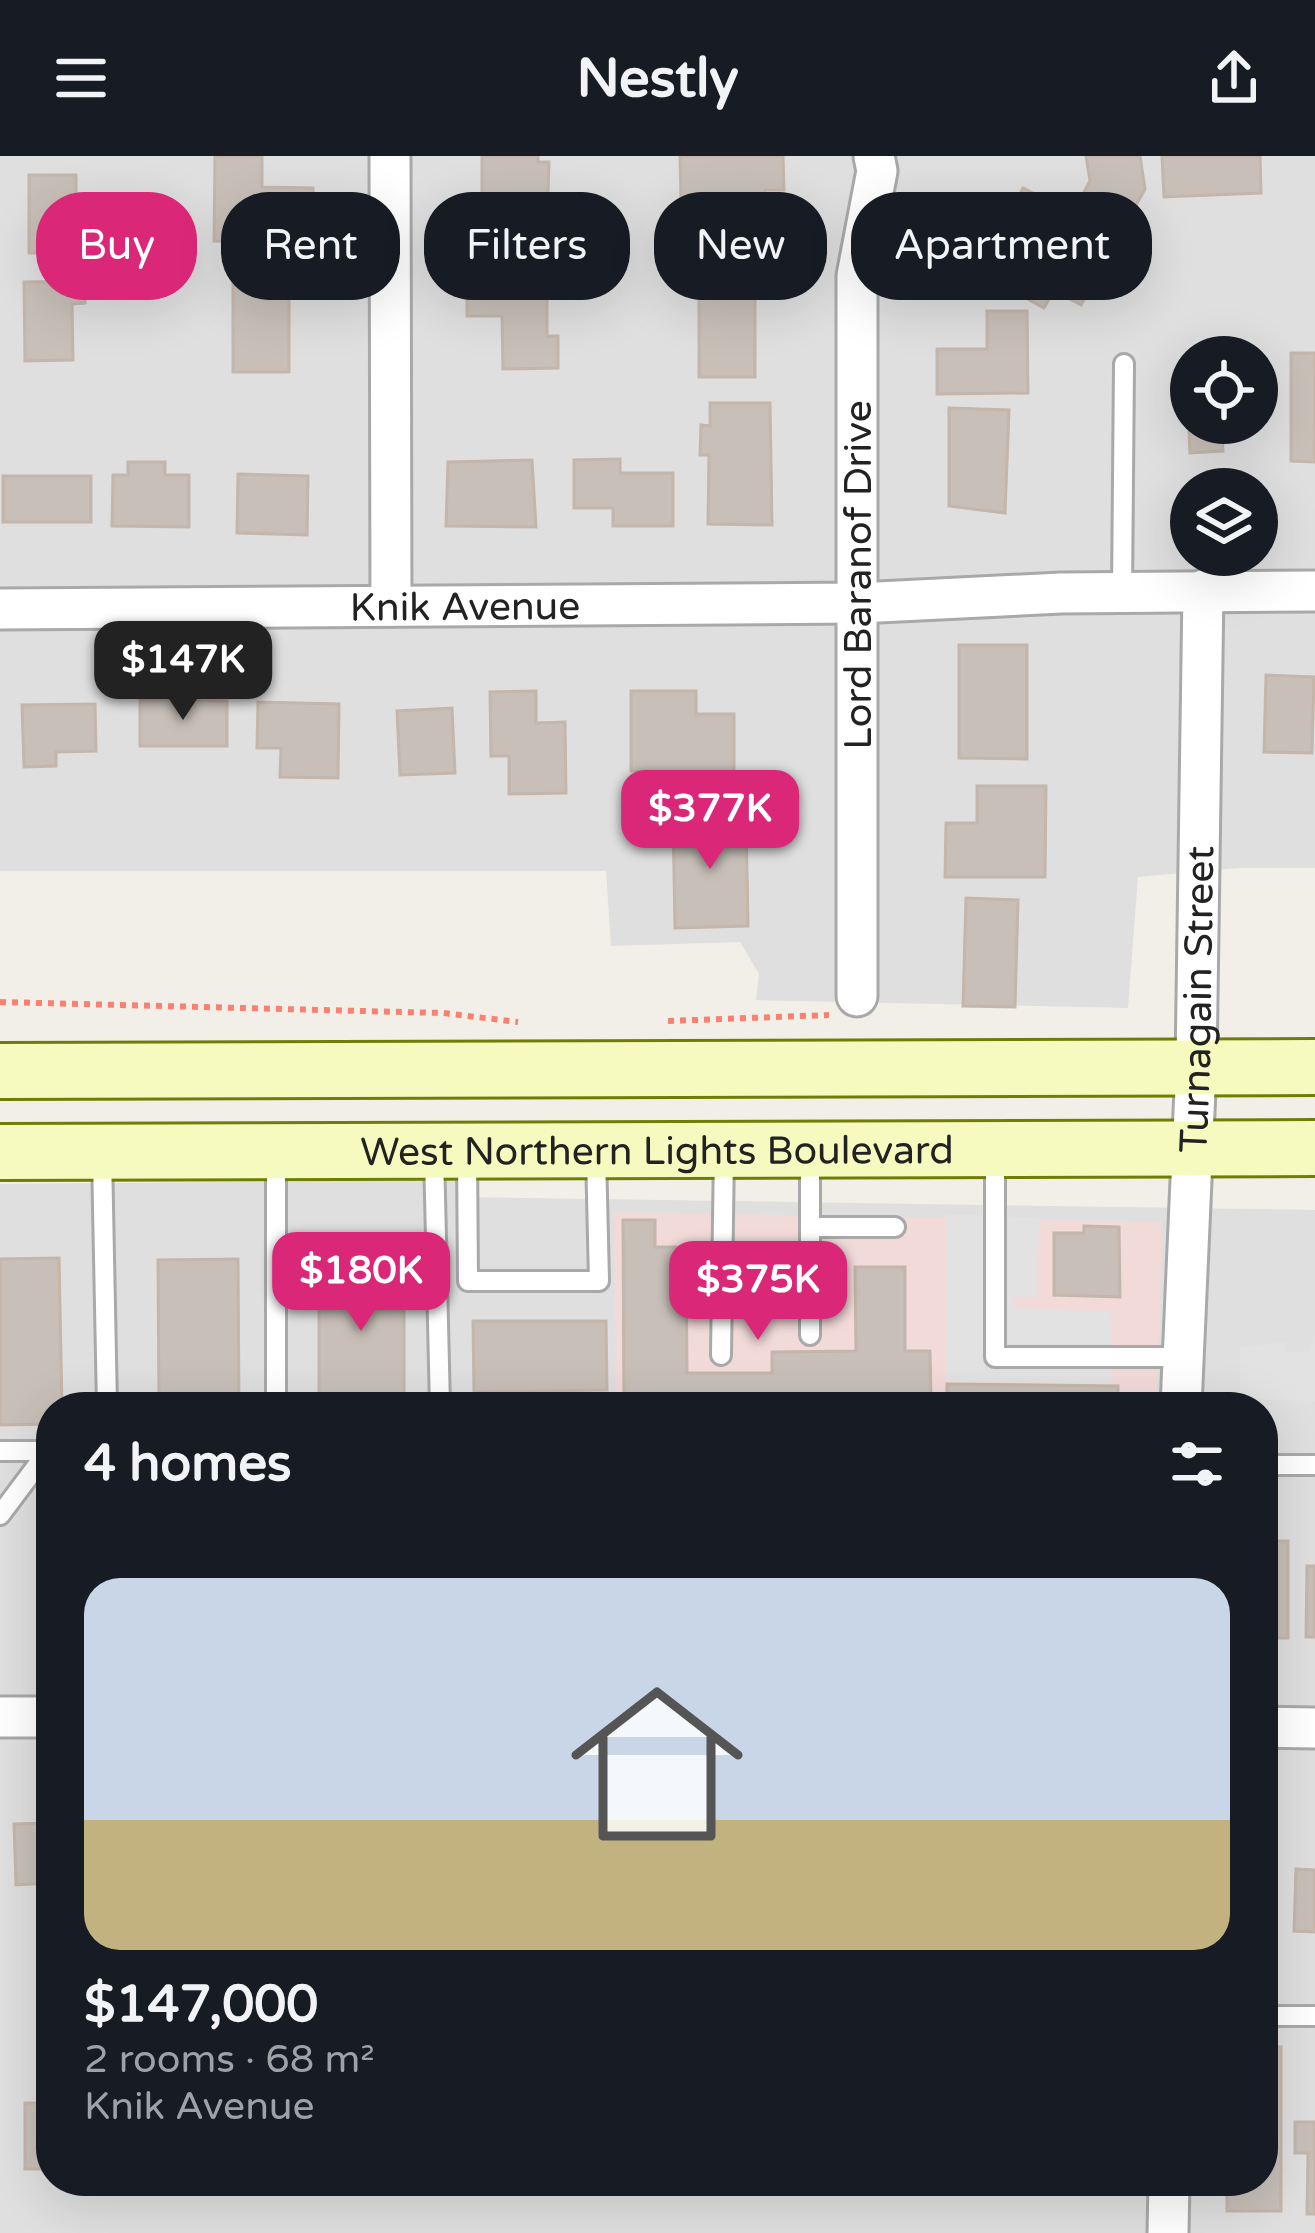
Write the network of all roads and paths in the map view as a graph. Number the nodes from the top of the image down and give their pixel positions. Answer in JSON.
{"nodes":[{"id":1,"x":390,"y":156,"type":"edge"},
{"id":2,"x":884,"y":161,"type":"edge"},
{"id":3,"x":1124,"y":364,"type":"dead end"},
{"id":4,"x":1203,"y":590,"type":"junction"},
{"id":5,"x":1315,"y":591,"type":"edge"},
{"id":6,"x":1122,"y":592,"type":"junction"},
{"id":7,"x":858,"y":603,"type":"junction"},
{"id":8,"x":391,"y":606,"type":"junction"},
{"id":9,"x":0,"y":609,"type":"edge"},
{"id":10,"x":0,"y":1002,"type":"edge"},
{"id":11,"x":852,"y":1007,"type":"joint"},
{"id":12,"x":523,"y":1022,"type":"dead end"},
{"id":13,"x":664,"y":1022,"type":"dead end"},
{"id":14,"x":1196,"y":1067,"type":"junction"},
{"id":15,"x":1315,"y":1067,"type":"edge"},
{"id":16,"x":0,"y":1071,"type":"edge"},
{"id":17,"x":596,"y":1148,"type":"junction"},
{"id":18,"x":724,"y":1148,"type":"junction"},
{"id":19,"x":810,"y":1148,"type":"junction"},
{"id":20,"x":995,"y":1148,"type":"junction"},
{"id":21,"x":1193,"y":1148,"type":"junction"},
{"id":22,"x":1315,"y":1148,"type":"edge"},
{"id":23,"x":451,"y":1149,"type":"junction"},
{"id":24,"x":275,"y":1150,"type":"junction"},
{"id":25,"x":102,"y":1151,"type":"junction"},
{"id":26,"x":0,"y":1152,"type":"edge"},
{"id":27,"x":810,"y":1227,"type":"junction"},
{"id":28,"x":895,"y":1227,"type":"dead end"},
{"id":29,"x":810,"y":1335,"type":"dead end"},
{"id":30,"x":721,"y":1354,"type":"dead end"},
{"id":31,"x":1183,"y":1358,"type":"junction"},
{"id":32,"x":107,"y":1392,"type":"edge"},
{"id":33,"x":275,"y":1392,"type":"edge"},
{"id":34,"x":441,"y":1392,"type":"edge"},
{"id":35,"x":1182,"y":1392,"type":"edge"},
{"id":36,"x":0,"y":1451,"type":"edge"},
{"id":37,"x":36,"y":1451,"type":"edge"},
{"id":38,"x":1278,"y":1465,"type":"edge"},
{"id":39,"x":1315,"y":1465,"type":"edge"},
{"id":40,"x":36,"y":1469,"type":"edge"},
{"id":41,"x":0,"y":1515,"type":"edge"},
{"id":42,"x":0,"y":1717,"type":"edge"},
{"id":43,"x":36,"y":1717,"type":"edge"},
{"id":44,"x":1278,"y":1727,"type":"edge"},
{"id":45,"x":1315,"y":1728,"type":"edge"},
{"id":46,"x":1278,"y":2016,"type":"edge"},
{"id":47,"x":1315,"y":2016,"type":"edge"},
{"id":48,"x":1168,"y":2196,"type":"edge"},
{"id":49,"x":1168,"y":2233,"type":"edge"}],
"edges":[{"from":1,"to":8,"type":"street"},
{"from":2,"to":7,"type":"street","name":"Lord Baranof Drive"},
{"from":3,"to":6,"type":"lane"},
{"from":4,"to":5,"type":"street","name":"Knik Avenue"},
{"from":4,"to":6,"type":"street","name":"Knik Avenue"},
{"from":4,"to":14,"type":"street","name":"Turnagain Street"},
{"from":6,"to":7,"type":"street","name":"Knik Avenue"},
{"from":7,"to":8,"type":"street","name":"Knik Avenue"},
{"from":7,"to":11,"type":"street","name":"Lord Baranof Drive"},
{"from":8,"to":9,"type":"street","name":"Knik Avenue"},
{"from":10,"to":12,"type":"path"},
{"from":11,"to":13,"type":"path"},
{"from":14,"to":15,"type":"main road","name":"West Northern Lights Boulevard"},
{"from":14,"to":16,"type":"main road","name":"West Northern Lights Boulevard"},
{"from":14,"to":21,"type":"street","name":"Turnagain Street"},
{"from":17,"to":18,"type":"main road","name":"West Northern Lights Boulevard"},
{"from":17,"to":23,"type":"main road","name":"West Northern Lights Boulevard"},
{"from":17,"to":23,"type":"lane"},
{"from":18,"to":19,"type":"main road","name":"West Northern Lights Boulevard"},
{"from":18,"to":30,"type":"lane"},
{"from":19,"to":20,"type":"main road","name":"West Northern Lights Boulevard"},
{"from":19,"to":27,"type":"lane"},
{"from":20,"to":21,"type":"main road","name":"West Northern Lights Boulevard"},
{"from":20,"to":31,"type":"lane"},
{"from":21,"to":22,"type":"main road","name":"West Northern Lights Boulevard"},
{"from":21,"to":31,"type":"street","name":"Turnagain Street"},
{"from":23,"to":24,"type":"main road","name":"West Northern Lights Boulevard"},
{"from":23,"to":34,"type":"lane"},
{"from":24,"to":25,"type":"main road","name":"West Northern Lights Boulevard"},
{"from":24,"to":33,"type":"lane"},
{"from":25,"to":26,"type":"main road","name":"West Northern Lights Boulevard"},
{"from":25,"to":32,"type":"lane"},
{"from":27,"to":28,"type":"lane"},
{"from":27,"to":29,"type":"lane"},
{"from":31,"to":35,"type":"street","name":"Turnagain Street"},
{"from":36,"to":37,"type":"lane"},
{"from":38,"to":39,"type":"lane"},
{"from":40,"to":41,"type":"lane"},
{"from":42,"to":43,"type":"street"},
{"from":44,"to":45,"type":"street"},
{"from":46,"to":47,"type":"lane"},
{"from":48,"to":49,"type":"street"}]}
